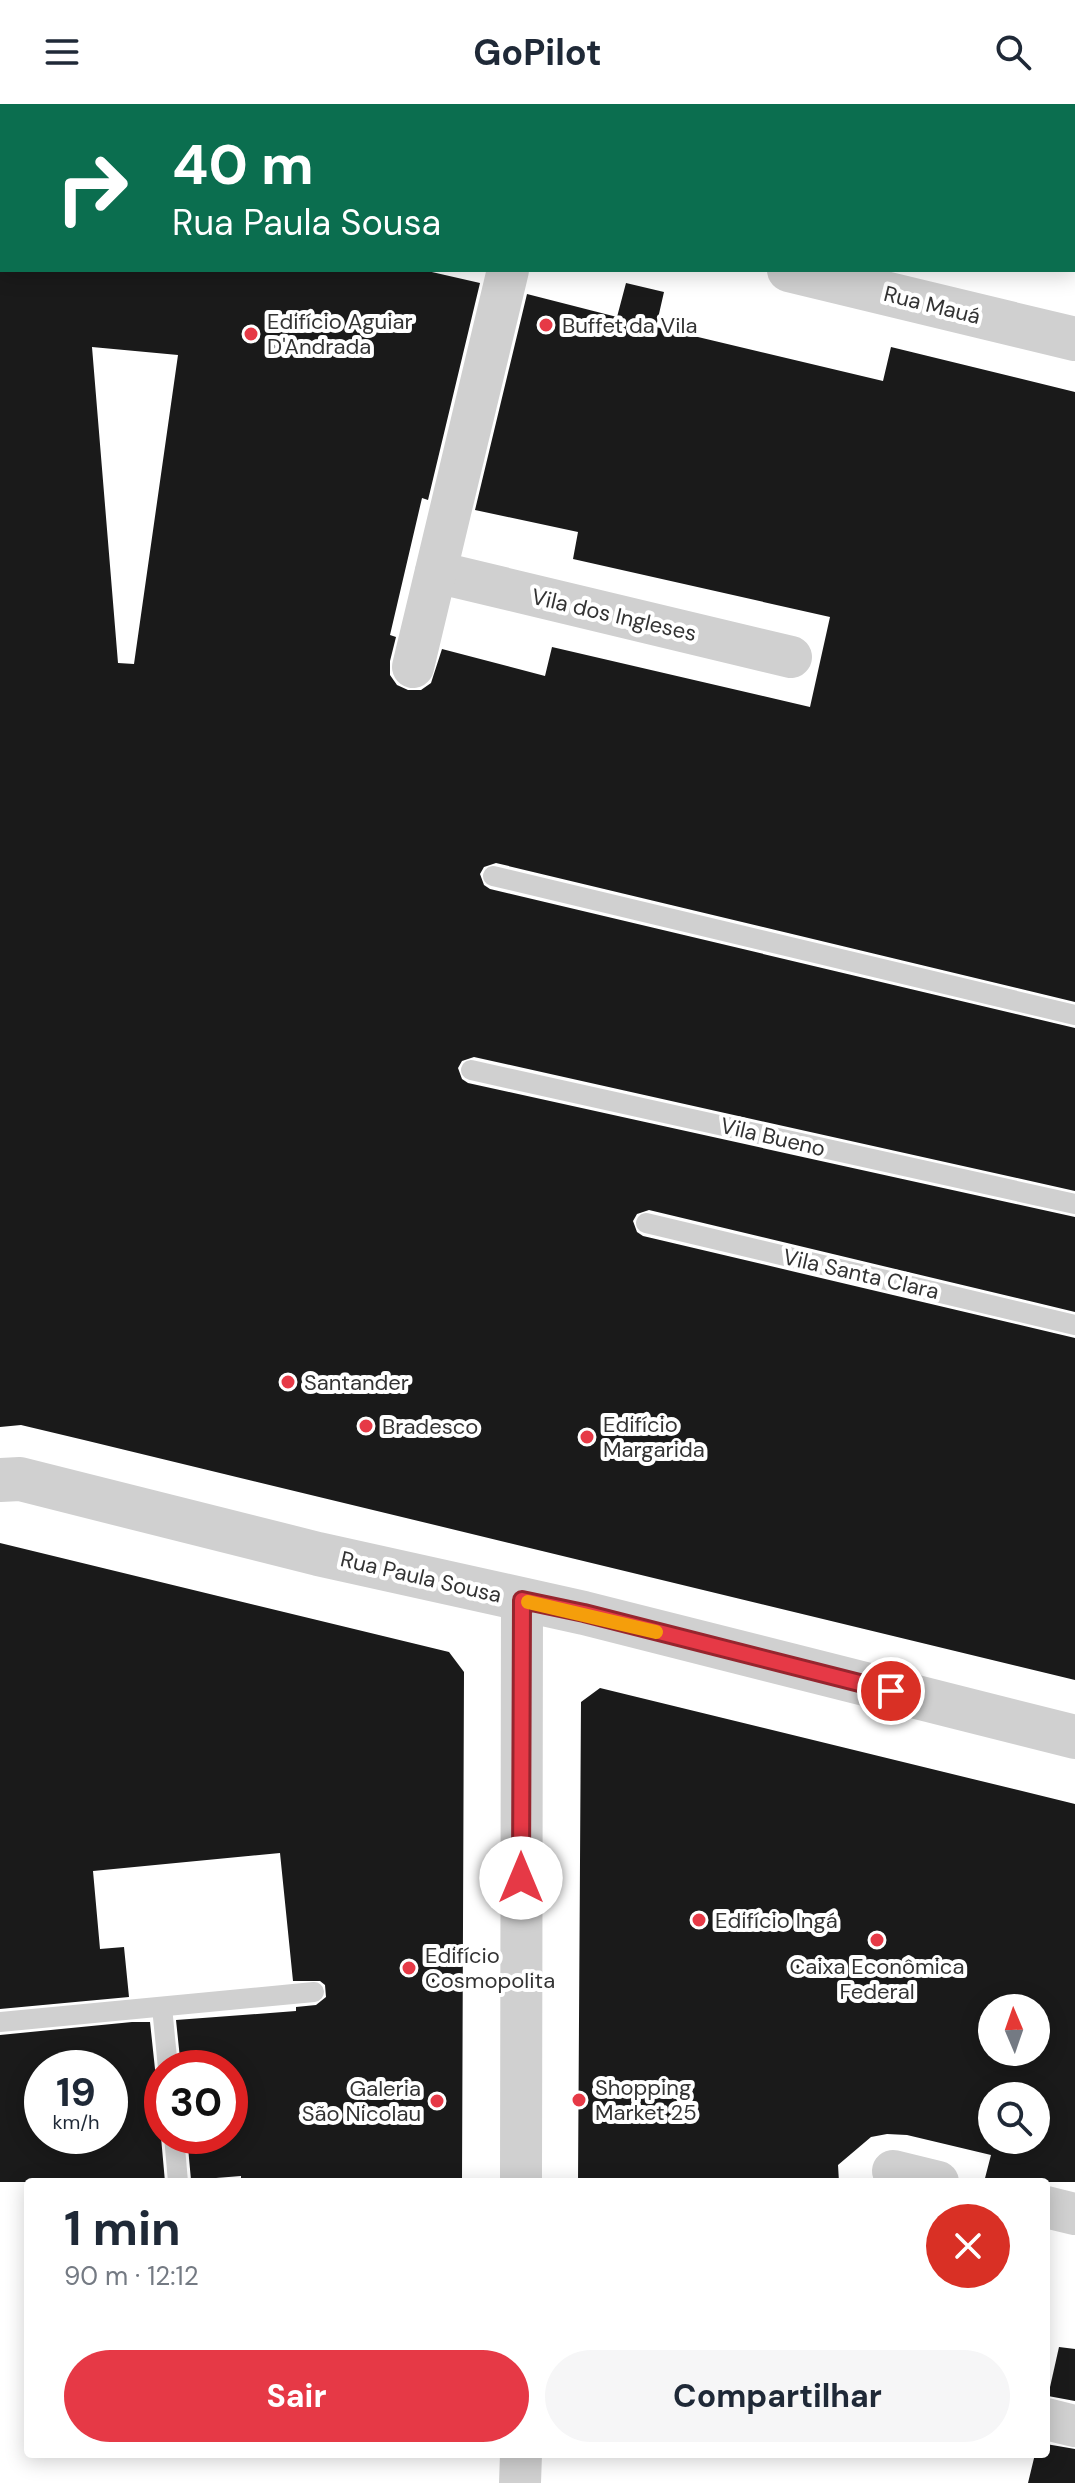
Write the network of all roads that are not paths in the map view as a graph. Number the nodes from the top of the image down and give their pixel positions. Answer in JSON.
{"nodes":[{"id":1,"x":508,"y":272,"type":"edge"},
{"id":2,"x":797,"y":272,"type":"edge"},
{"id":3,"x":1075,"y":339,"type":"edge"},
{"id":4,"x":436,"y":572,"type":"junction"},
{"id":5,"x":791,"y":657,"type":"dead end"},
{"id":6,"x":413,"y":667,"type":"dead end"},
{"id":7,"x":493,"y":876,"type":"dead end"},
{"id":8,"x":1075,"y":1015,"type":"edge"},
{"id":9,"x":471,"y":1070,"type":"dead end"},
{"id":10,"x":1075,"y":1204,"type":"edge"},
{"id":11,"x":646,"y":1223,"type":"dead end"},
{"id":12,"x":1075,"y":1325,"type":"edge"},
{"id":13,"x":0,"y":1480,"type":"edge"},
{"id":14,"x":522,"y":1600,"type":"junction"},
{"id":15,"x":1075,"y":1737,"type":"edge"},
{"id":16,"x":314,"y":1992,"type":"dead end"},
{"id":17,"x":162,"y":2007,"type":"junction"},
{"id":18,"x":0,"y":2022,"type":"edge"},
{"id":19,"x":166,"y":2050,"type":"edge"},
{"id":20,"x":176,"y":2154,"type":"edge"},
{"id":21,"x":893,"y":2171,"type":"dead end"},
{"id":22,"x":178,"y":2178,"type":"edge"},
{"id":23,"x":521,"y":2178,"type":"edge"},
{"id":24,"x":922,"y":2178,"type":"edge"},
{"id":25,"x":1050,"y":2208,"type":"edge"},
{"id":26,"x":1075,"y":2214,"type":"edge"},
{"id":27,"x":1050,"y":2420,"type":"edge"},
{"id":28,"x":1075,"y":2426,"type":"edge"},
{"id":29,"x":521,"y":2458,"type":"edge"},
{"id":30,"x":520,"y":2483,"type":"edge"}],
"edges":[{"from":1,"to":4,"type":"street"},
{"from":2,"to":3,"type":"street","name":"Rua Mauá"},
{"from":4,"to":5,"type":"street","name":"Vila dos Ingleses"},
{"from":4,"to":6,"type":"street"},
{"from":7,"to":8,"type":"lane"},
{"from":9,"to":10,"type":"lane","name":"Vila Bueno"},
{"from":11,"to":12,"type":"lane","name":"Vila Santa Clara"},
{"from":13,"to":14,"type":"street","name":"Rua Paula Sousa"},
{"from":14,"to":15,"type":"street","name":"Rua Paula Sousa"},
{"from":14,"to":23,"type":"street"},
{"from":16,"to":17,"type":"lane"},
{"from":17,"to":18,"type":"lane"},
{"from":17,"to":19,"type":"lane"},
{"from":20,"to":22,"type":"lane"},
{"from":21,"to":24,"type":"street"},
{"from":25,"to":26,"type":"street"},
{"from":27,"to":28,"type":"street"},
{"from":29,"to":30,"type":"street"}]}
